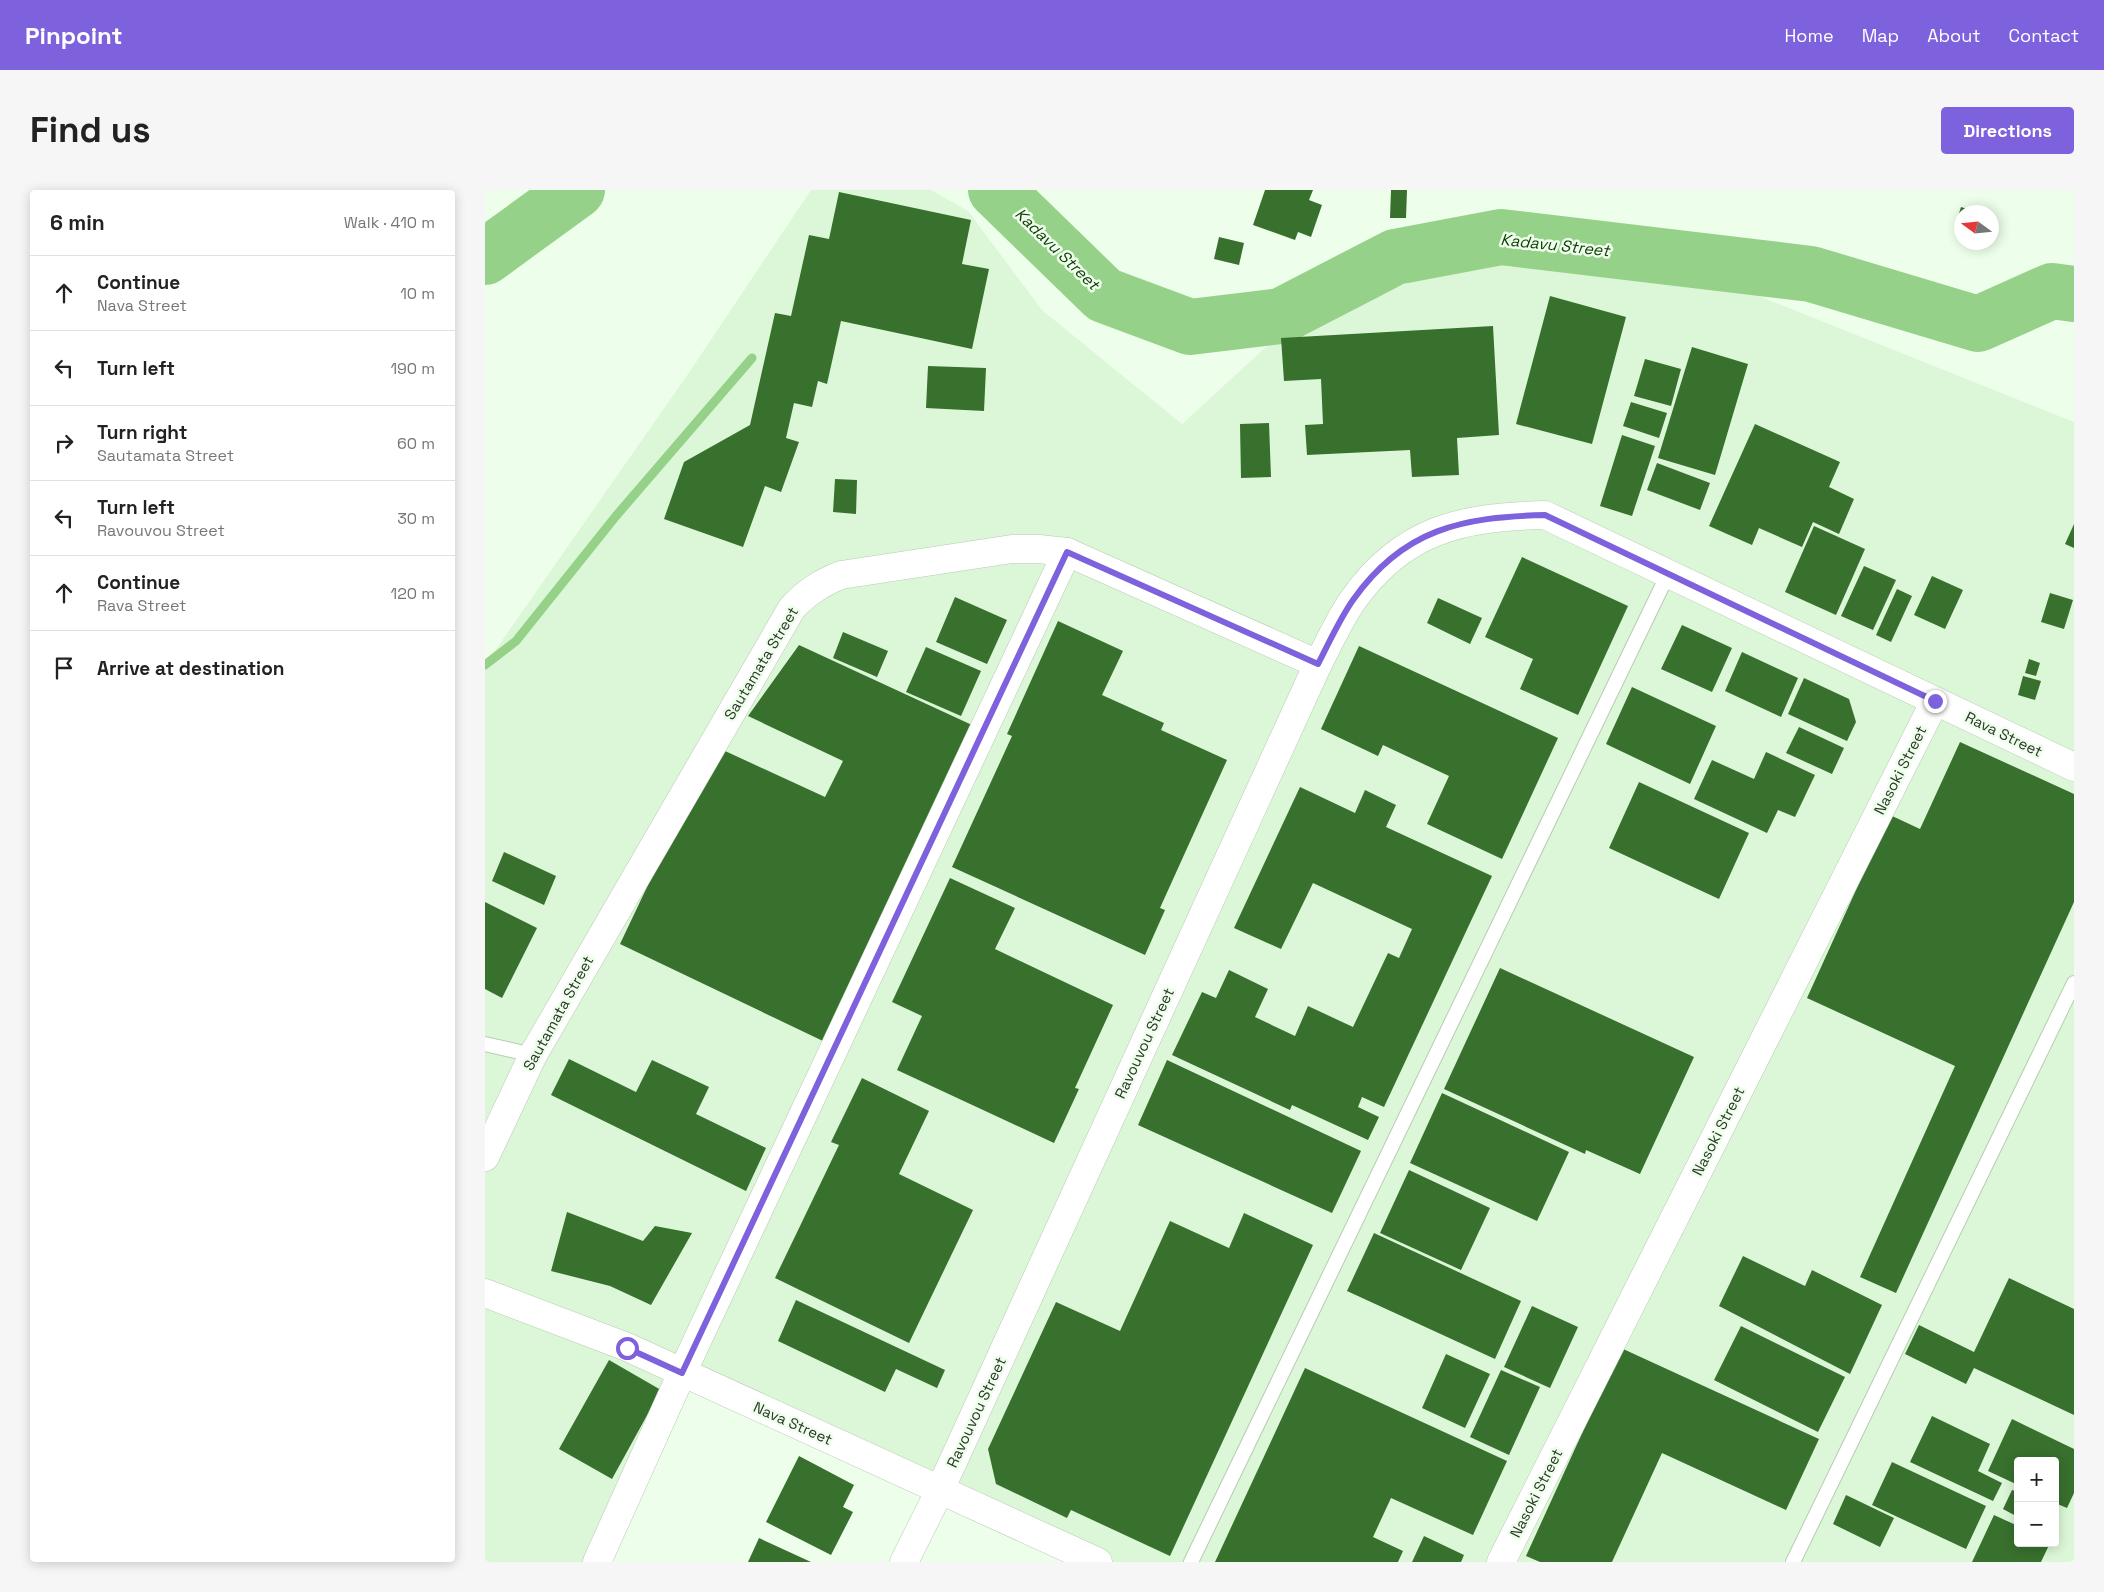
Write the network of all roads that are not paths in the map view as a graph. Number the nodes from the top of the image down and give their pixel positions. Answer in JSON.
{"nodes":[{"id":1,"x":1411,"y":544,"type":"joint"},
{"id":2,"x":1067,"y":552,"type":"junction"},
{"id":3,"x":1668,"y":574,"type":"junction"},
{"id":4,"x":1318,"y":664,"type":"junction"},
{"id":5,"x":1935,"y":701,"type":"junction"},
{"id":6,"x":2074,"y":767,"type":"edge"},
{"id":7,"x":2074,"y":983,"type":"edge"},
{"id":8,"x":485,"y":1044,"type":"edge"},
{"id":9,"x":533,"y":1055,"type":"junction"},
{"id":10,"x":485,"y":1157,"type":"edge"},
{"id":11,"x":485,"y":1293,"type":"edge"},
{"id":12,"x":682,"y":1373,"type":"junction"},
{"id":13,"x":940,"y":1490,"type":"junction"},
{"id":14,"x":597,"y":1562,"type":"edge"},
{"id":15,"x":904,"y":1562,"type":"edge"},
{"id":16,"x":1098,"y":1562,"type":"edge"},
{"id":17,"x":1191,"y":1562,"type":"edge"},
{"id":18,"x":1501,"y":1562,"type":"edge"},
{"id":19,"x":1793,"y":1562,"type":"edge"}],
"edges":[{"from":1,"to":3,"type":"street","name":"Rava Street"},
{"from":1,"to":4,"type":"street","name":"Ravouvou Street"},
{"from":2,"to":4,"type":"street","name":"Sautamata Street"},
{"from":2,"to":9,"type":"street","name":"Sautamata Street"},
{"from":2,"to":12,"type":"street"},
{"from":3,"to":5,"type":"street","name":"Rava Street"},
{"from":3,"to":17,"type":"lane"},
{"from":4,"to":13,"type":"street","name":"Ravouvou Street"},
{"from":5,"to":6,"type":"street","name":"Rava Street"},
{"from":5,"to":18,"type":"street","name":"Nasoki Street"},
{"from":7,"to":19,"type":"lane"},
{"from":8,"to":9,"type":"lane"},
{"from":9,"to":10,"type":"street","name":"Sautamata Street"},
{"from":11,"to":12,"type":"street","name":"Nava Street"},
{"from":12,"to":13,"type":"street","name":"Nava Street"},
{"from":12,"to":14,"type":"street"},
{"from":13,"to":15,"type":"street","name":"Ravouvou Street"},
{"from":13,"to":16,"type":"street","name":"Nava Street"}]}
